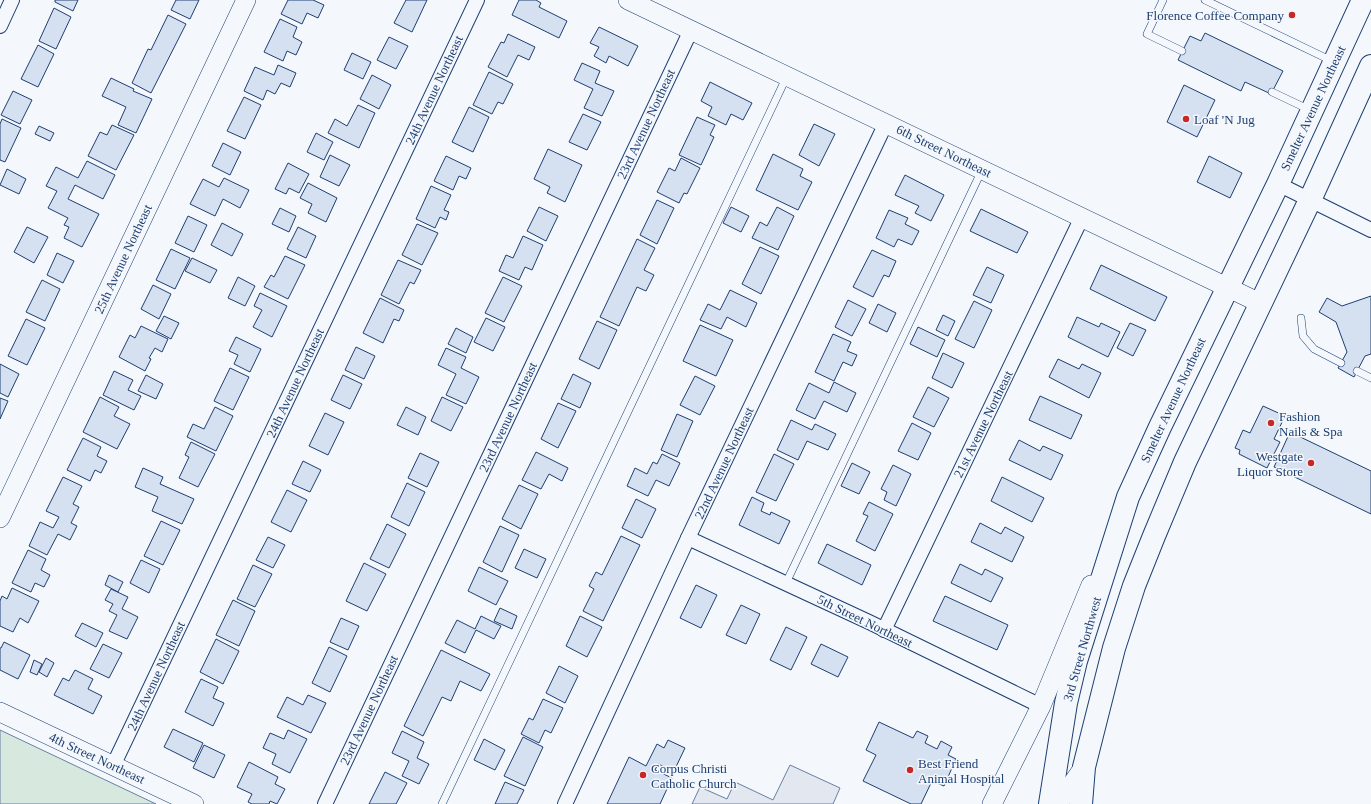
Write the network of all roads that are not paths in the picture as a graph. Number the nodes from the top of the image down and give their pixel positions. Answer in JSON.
{"nodes":[{"id":1,"x":12,"y":0,"type":"edge"},
{"id":2,"x":246,"y":0,"type":"edge"},
{"id":3,"x":477,"y":0,"type":"edge"},
{"id":4,"x":628,"y":0,"type":"edge"},
{"id":5,"x":1163,"y":0,"type":"edge"},
{"id":6,"x":1205,"y":0,"type":"edge"},
{"id":7,"x":1363,"y":0,"type":"edge"},
{"id":8,"x":0,"y":26,"type":"edge"},
{"id":9,"x":691,"y":30,"type":"junction"},
{"id":10,"x":1182,"y":50,"type":"dead end"},
{"id":11,"x":1334,"y":62,"type":"junction"},
{"id":12,"x":1371,"y":66,"type":"edge"},
{"id":13,"x":787,"y":76,"type":"junction"},
{"id":14,"x":1272,"y":92,"type":"dead end"},
{"id":15,"x":1312,"y":110,"type":"junction"},
{"id":16,"x":886,"y":123,"type":"junction"},
{"id":17,"x":982,"y":169,"type":"junction"},
{"id":18,"x":1278,"y":184,"type":"junction"},
{"id":19,"x":1310,"y":200,"type":"junction"},
{"id":20,"x":1082,"y":217,"type":"junction"},
{"id":21,"x":1371,"y":230,"type":"edge"},
{"id":22,"x":1227,"y":287,"type":"junction"},
{"id":23,"x":1260,"y":303,"type":"junction"},
{"id":24,"x":1301,"y":318,"type":"dead end"},
{"id":25,"x":1341,"y":363,"type":"dead end"},
{"id":26,"x":1357,"y":371,"type":"dead end"},
{"id":27,"x":1371,"y":378,"type":"edge"},
{"id":28,"x":1128,"y":497,"type":"junction"},
{"id":29,"x":0,"y":518,"type":"edge"},
{"id":30,"x":688,"y":538,"type":"junction"},
{"id":31,"x":786,"y":583,"type":"junction"},
{"id":32,"x":884,"y":630,"type":"junction"},
{"id":33,"x":1040,"y":706,"type":"junction"},
{"id":34,"x":0,"y":712,"type":"edge"},
{"id":35,"x":113,"y":766,"type":"junction"},
{"id":36,"x":1084,"y":767,"type":"junction"},
{"id":37,"x":194,"y":804,"type":"edge"},
{"id":38,"x":324,"y":804,"type":"edge"},
{"id":39,"x":442,"y":804,"type":"edge"},
{"id":40,"x":565,"y":804,"type":"edge"},
{"id":41,"x":992,"y":804,"type":"edge"},
{"id":42,"x":1050,"y":804,"type":"edge"},
{"id":43,"x":1058,"y":804,"type":"edge"},
{"id":44,"x":1081,"y":804,"type":"edge"}],
"edges":[{"from":1,"to":8,"type":"street"},
{"from":2,"to":29,"type":"street","name":"25th Avenue Northeast"},
{"from":3,"to":35,"type":"street","name":"24th Avenue Northeast"},
{"from":4,"to":9,"type":"street","name":"6th Street Northeast"},
{"from":5,"to":10,"type":"lane"},
{"from":6,"to":11,"type":"lane"},
{"from":7,"to":11,"type":"highway","name":"Smelter Avenue Northeast"},
{"from":9,"to":13,"type":"street","name":"6th Street Northeast"},
{"from":9,"to":38,"type":"street","name":"23rd Avenue Northeast"},
{"from":11,"to":15,"type":"highway","name":"Smelter Avenue Northeast"},
{"from":12,"to":19,"type":"highway"},
{"from":13,"to":16,"type":"street","name":"6th Street Northeast"},
{"from":13,"to":39,"type":"lane"},
{"from":14,"to":15,"type":"lane"},
{"from":15,"to":18,"type":"highway","name":"Smelter Avenue Northeast"},
{"from":16,"to":17,"type":"street","name":"6th Street Northeast"},
{"from":16,"to":30,"type":"street","name":"22nd Avenue Northeast"},
{"from":17,"to":20,"type":"street","name":"6th Street Northeast"},
{"from":17,"to":31,"type":"lane"},
{"from":18,"to":19,"type":"street"},
{"from":18,"to":22,"type":"highway","name":"Smelter Avenue Northeast"},
{"from":19,"to":21,"type":"street"},
{"from":19,"to":23,"type":"highway"},
{"from":20,"to":22,"type":"street","name":"6th Street Northeast"},
{"from":20,"to":32,"type":"street","name":"21st Avenue Northeast"},
{"from":22,"to":23,"type":"street","name":"6th Street Northeast"},
{"from":22,"to":28,"type":"highway","name":"Smelter Avenue Northeast"},
{"from":23,"to":36,"type":"highway"},
{"from":24,"to":25,"type":"lane"},
{"from":26,"to":27,"type":"lane"},
{"from":28,"to":33,"type":"street","name":"Smelter Avenue Northeast"},
{"from":28,"to":42,"type":"highway","name":"3rd Street Northwest"},
{"from":30,"to":31,"type":"street","name":"5th Street Northeast"},
{"from":30,"to":40,"type":"street","name":"22nd Avenue Northeast"},
{"from":31,"to":32,"type":"street","name":"5th Street Northeast"},
{"from":32,"to":33,"type":"street","name":"5th Street Northeast"},
{"from":33,"to":41,"type":"street","name":"Smelter Avenue Northeast"},
{"from":34,"to":35,"type":"street","name":"4th Street Northeast"},
{"from":35,"to":37,"type":"street","name":"4th Street Northeast"},
{"from":36,"to":43,"type":"street"},
{"from":36,"to":44,"type":"highway"}]}
